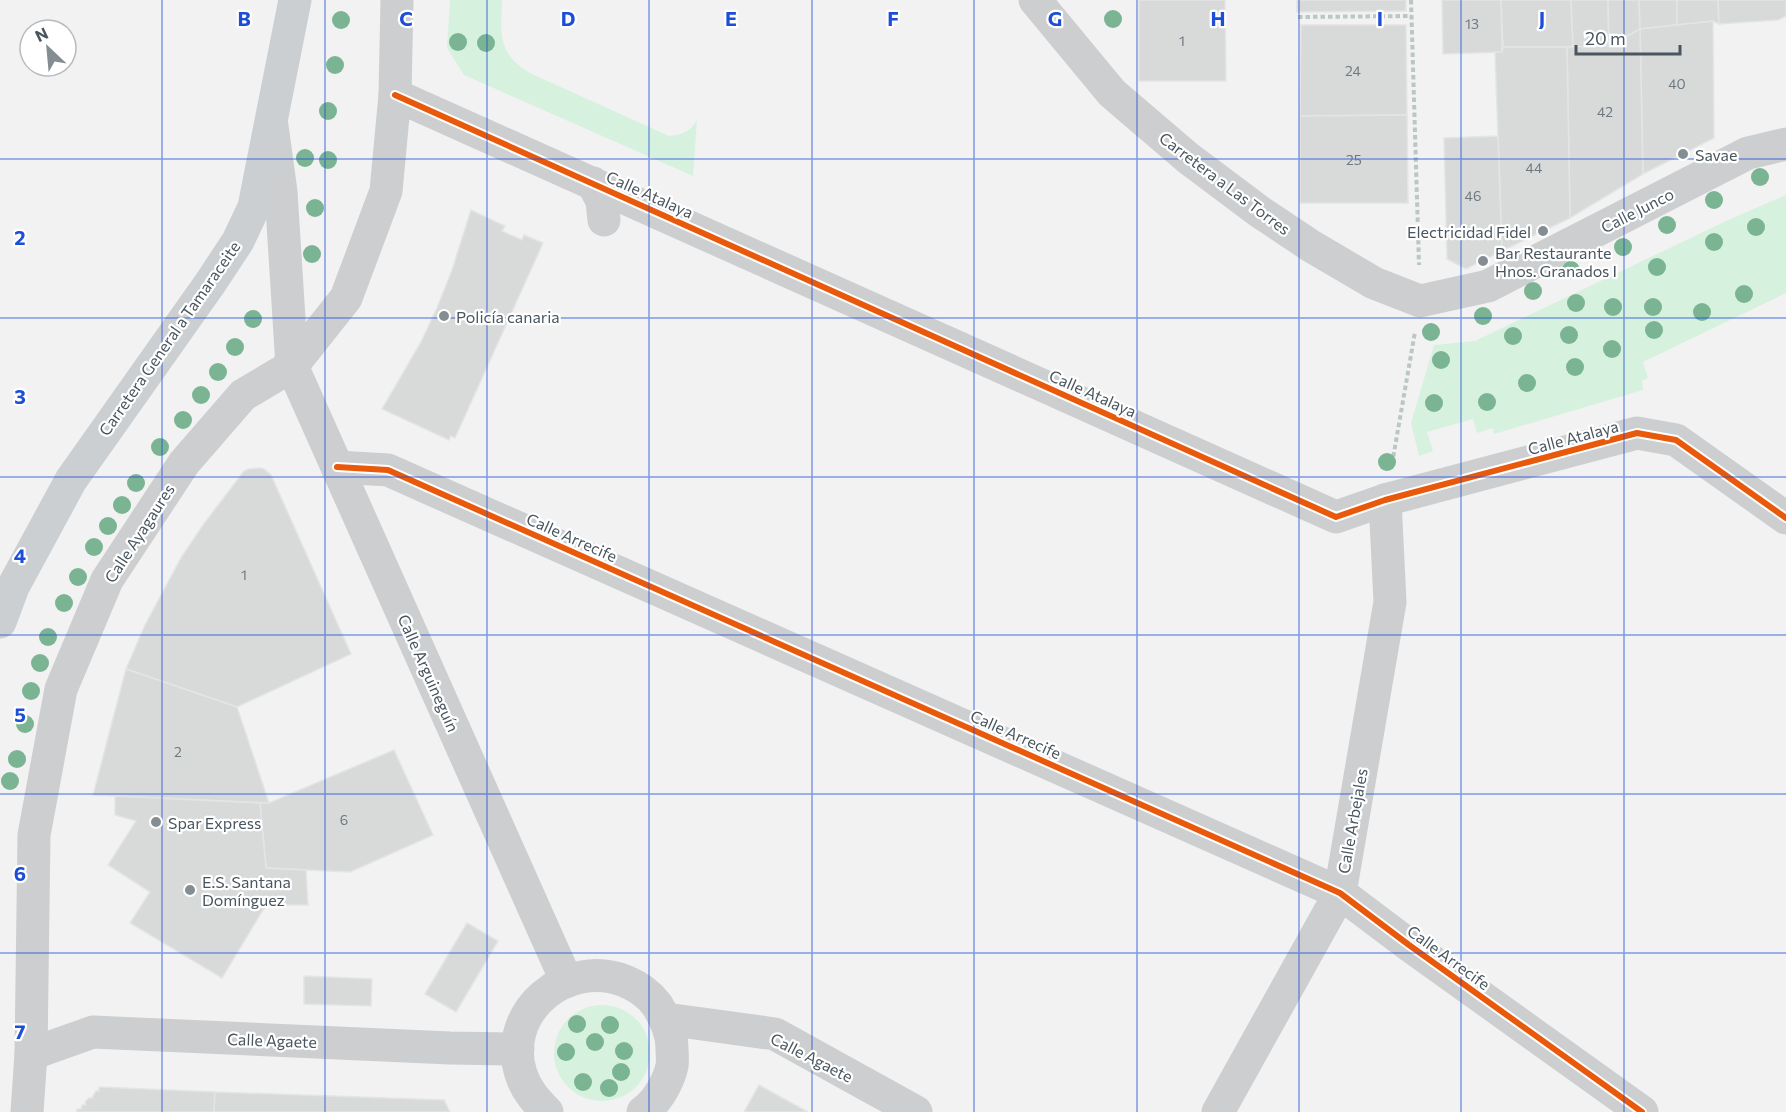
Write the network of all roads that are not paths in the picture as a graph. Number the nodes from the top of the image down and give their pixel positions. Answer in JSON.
{"nodes":[{"id":1,"x":295,"y":0,"type":"edge"},
{"id":2,"x":397,"y":0,"type":"edge"},
{"id":3,"x":1035,"y":0,"type":"edge"},
{"id":4,"x":395,"y":95,"type":"junction"},
{"id":5,"x":271,"y":124,"type":"junction"},
{"id":6,"x":1786,"y":144,"type":"edge"},
{"id":7,"x":593,"y":183,"type":"junction"},
{"id":8,"x":604,"y":220,"type":"dead end"},
{"id":9,"x":1420,"y":301,"type":"joint"},
{"id":10,"x":292,"y":366,"type":"junction"},
{"id":11,"x":337,"y":467,"type":"junction"},
{"id":12,"x":1385,"y":500,"type":"junction"},
{"id":13,"x":1786,"y":518,"type":"edge"},
{"id":14,"x":0,"y":622,"type":"edge"},
{"id":15,"x":1340,"y":893,"type":"junction"},
{"id":16,"x":566,"y":980,"type":"junction"},
{"id":17,"x":666,"y":1019,"type":"junction"},
{"id":18,"x":518,"y":1049,"type":"junction"},
{"id":19,"x":31,"y":1054,"type":"junction"},
{"id":20,"x":27,"y":1112,"type":"edge"},
{"id":21,"x":547,"y":1112,"type":"edge"},
{"id":22,"x":643,"y":1112,"type":"edge"},
{"id":23,"x":916,"y":1112,"type":"edge"},
{"id":24,"x":1218,"y":1112,"type":"edge"},
{"id":25,"x":1642,"y":1112,"type":"edge"}],
"edges":[{"from":1,"to":5,"type":"main road","name":"Carretera General a Tamaraceite"},
{"from":2,"to":4,"type":"street","name":"Calle Ayagaures"},
{"from":3,"to":9,"type":"street","name":"Carretera a Las Torres"},
{"from":4,"to":7,"type":"street","name":"Calle Atalaya"},
{"from":4,"to":10,"type":"street","name":"Calle Ayagaures"},
{"from":5,"to":10,"type":"street"},
{"from":5,"to":14,"type":"main road","name":"Carretera General a Tamaraceite"},
{"from":6,"to":9,"type":"street","name":"Calle Junco"},
{"from":7,"to":8,"type":"street"},
{"from":7,"to":12,"type":"street","name":"Calle Atalaya"},
{"from":10,"to":11,"type":"street","name":"Calle Arguineguín"},
{"from":10,"to":19,"type":"street","name":"Calle Ayagaures"},
{"from":11,"to":15,"type":"street","name":"Calle Arrecife"},
{"from":11,"to":16,"type":"street","name":"Calle Arguineguín"},
{"from":12,"to":13,"type":"street","name":"Calle Atalaya"},
{"from":12,"to":15,"type":"street","name":"Calle Arbejales"},
{"from":15,"to":24,"type":"street","name":"Calle Arbejales"},
{"from":15,"to":25,"type":"street","name":"Calle Arrecife"},
{"from":16,"to":17,"type":"street"},
{"from":16,"to":18,"type":"street"},
{"from":17,"to":22,"type":"street"},
{"from":17,"to":23,"type":"street","name":"Calle Agaete"},
{"from":18,"to":19,"type":"street","name":"Calle Agaete"},
{"from":18,"to":21,"type":"street"},
{"from":19,"to":20,"type":"street","name":"Calle Ayagaures"}]}
